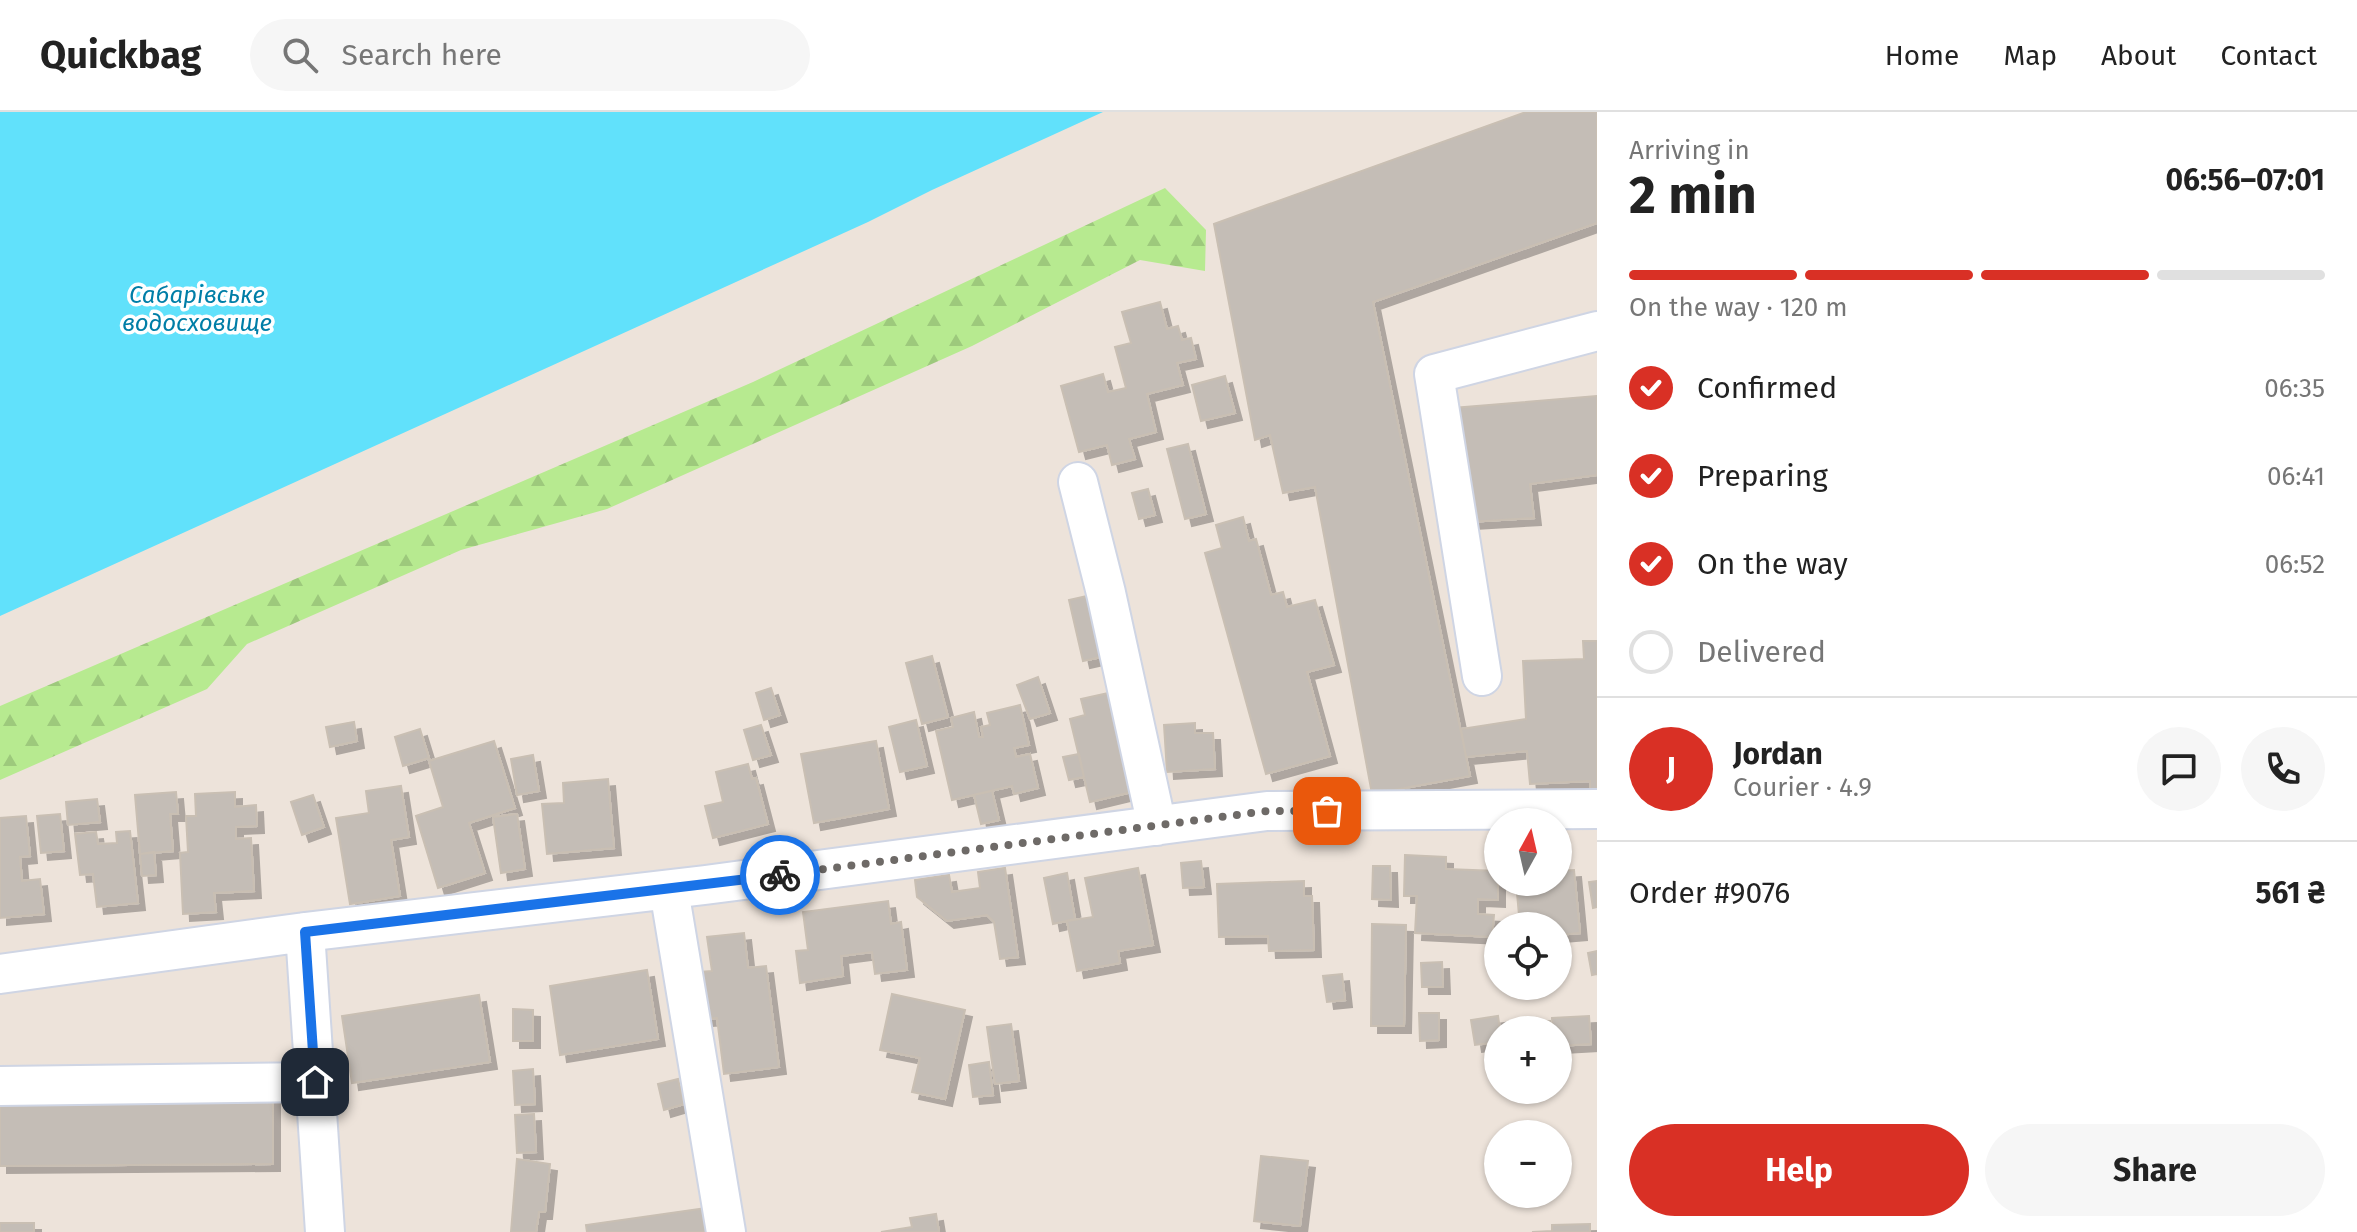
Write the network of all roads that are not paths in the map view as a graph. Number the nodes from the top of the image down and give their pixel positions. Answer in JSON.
{"nodes":[{"id":1,"x":1597,"y":331,"type":"edge"},
{"id":2,"x":1078,"y":482,"type":"dead end"},
{"id":3,"x":1482,"y":676,"type":"dead end"},
{"id":4,"x":1597,"y":809,"type":"edge"},
{"id":5,"x":1157,"y":826,"type":"junction"},
{"id":6,"x":669,"y":890,"type":"junction"},
{"id":7,"x":305,"y":932,"type":"junction"},
{"id":8,"x":0,"y":974,"type":"edge"},
{"id":9,"x":315,"y":1082,"type":"junction"},
{"id":10,"x":0,"y":1086,"type":"edge"},
{"id":11,"x":325,"y":1232,"type":"edge"},
{"id":12,"x":726,"y":1232,"type":"edge"}],
"edges":[{"from":1,"to":3,"type":"street"},
{"from":2,"to":5,"type":"street"},
{"from":4,"to":5,"type":"street"},
{"from":5,"to":6,"type":"street"},
{"from":6,"to":7,"type":"street"},
{"from":6,"to":12,"type":"street"},
{"from":7,"to":8,"type":"street"},
{"from":7,"to":9,"type":"street"},
{"from":9,"to":10,"type":"street"},
{"from":9,"to":11,"type":"street"}]}
